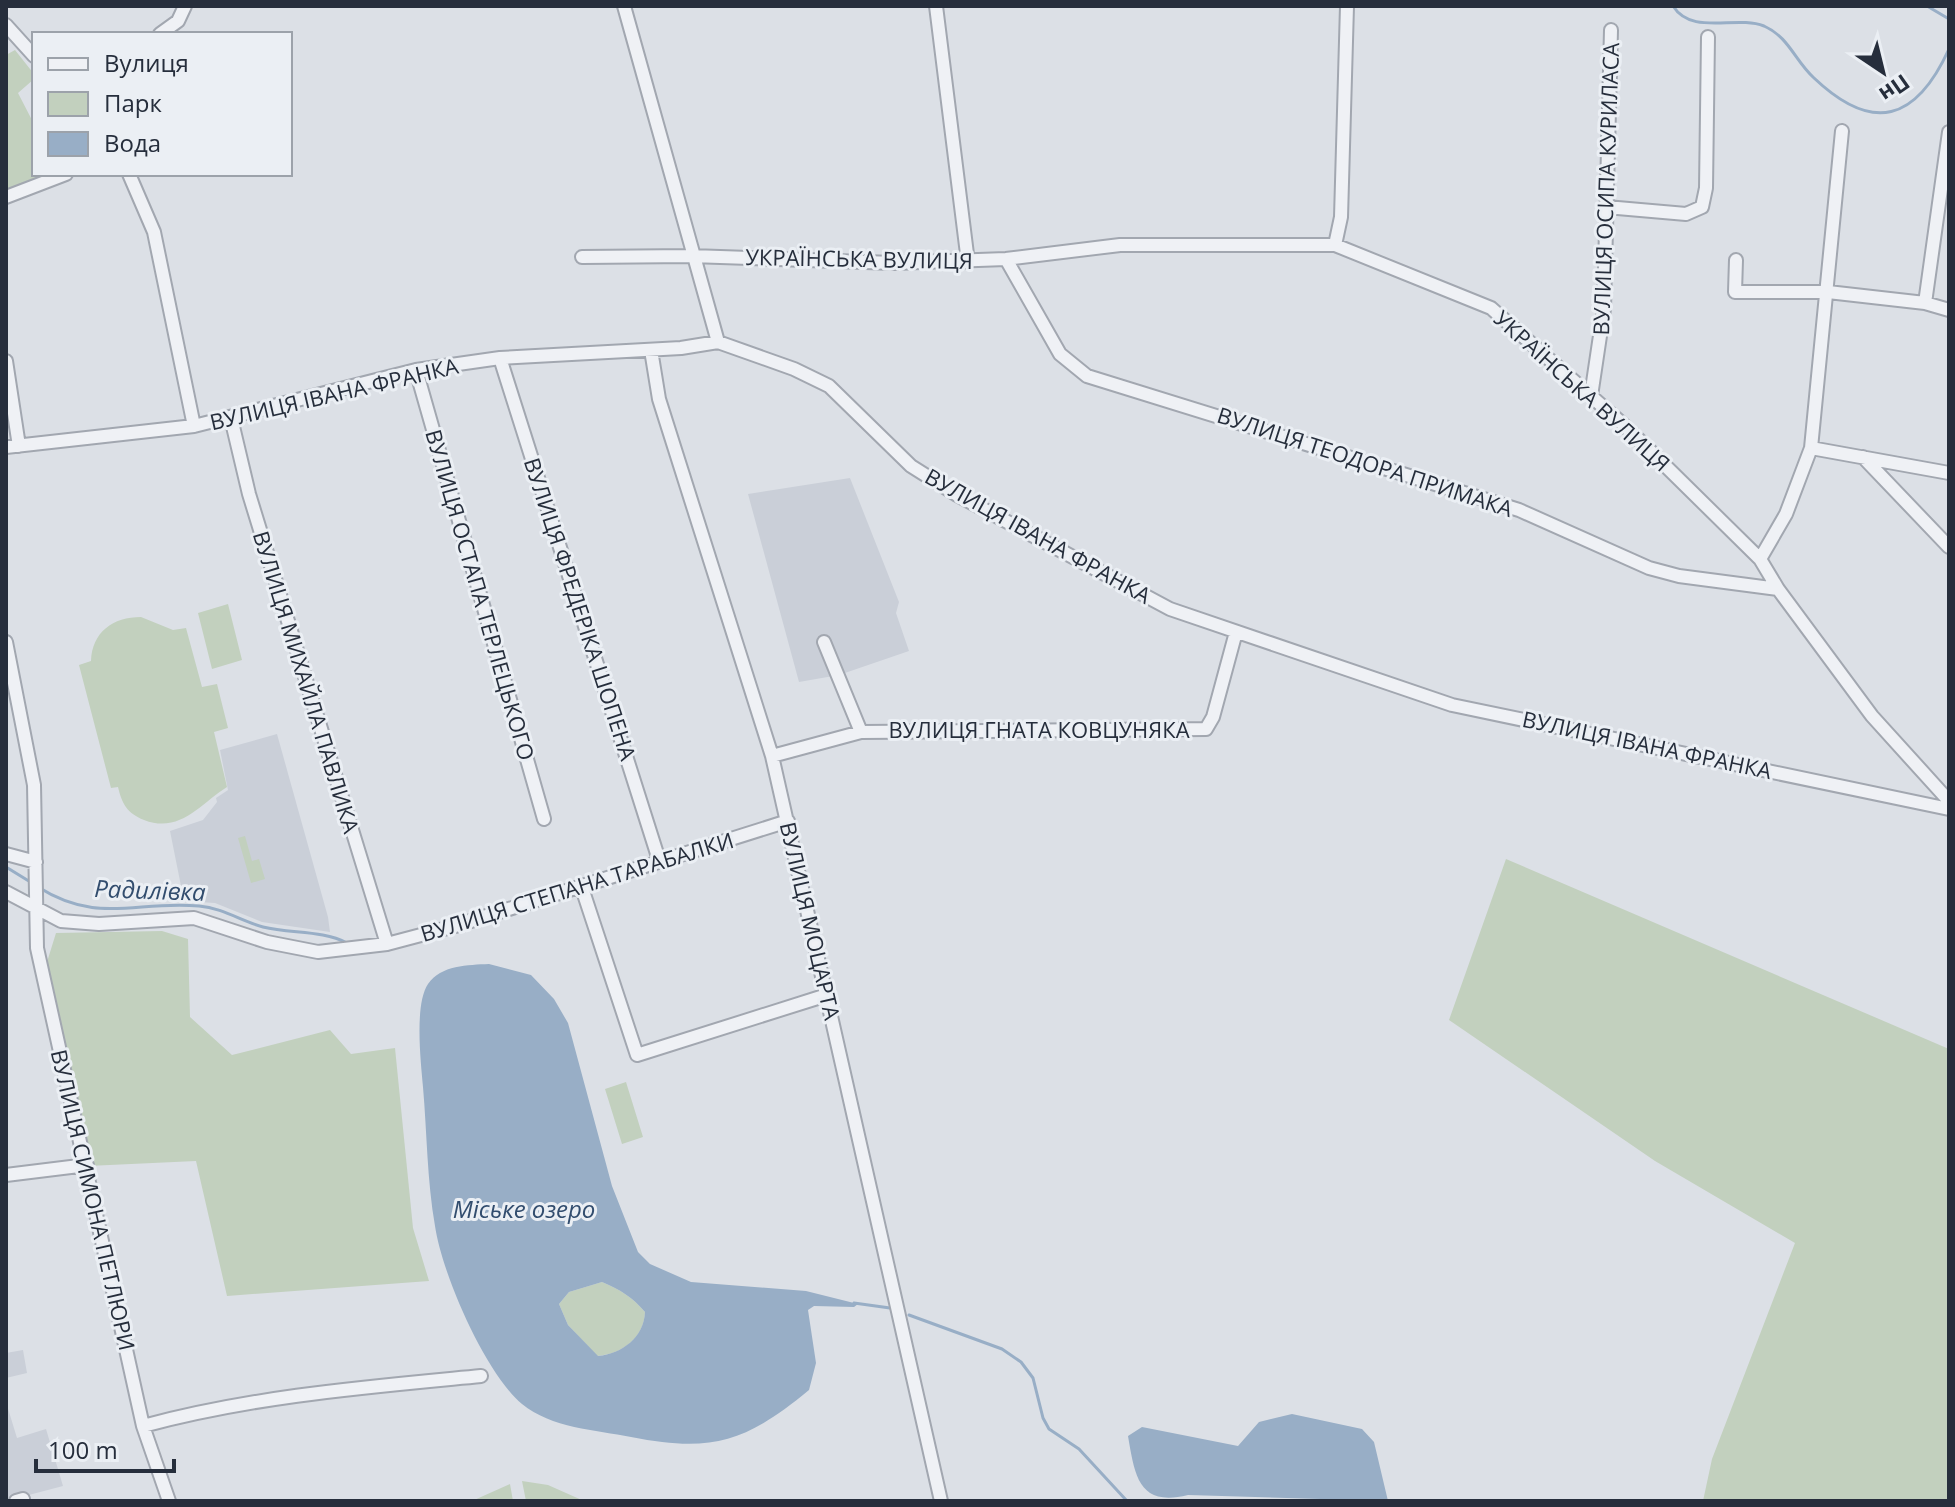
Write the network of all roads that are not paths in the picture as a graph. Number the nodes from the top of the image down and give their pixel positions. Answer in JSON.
{"nodes":[{"id":1,"x":185,"y":6,"type":"edge"},
{"id":2,"x":624,"y":6,"type":"edge"},
{"id":3,"x":936,"y":6,"type":"edge"},
{"id":4,"x":1347,"y":6,"type":"edge"},
{"id":5,"x":6,"y":25,"type":"edge"},
{"id":6,"x":1611,"y":30,"type":"dead end"},
{"id":7,"x":163,"y":32,"type":"edge"},
{"id":8,"x":1708,"y":37,"type":"dead end"},
{"id":9,"x":32,"y":54,"type":"edge"},
{"id":10,"x":1842,"y":131,"type":"dead end"},
{"id":11,"x":1949,"y":132,"type":"edge"},
{"id":12,"x":61,"y":176,"type":"edge"},
{"id":13,"x":130,"y":176,"type":"edge"},
{"id":14,"x":6,"y":197,"type":"edge"},
{"id":15,"x":1606,"y":207,"type":"junction"},
{"id":16,"x":1335,"y":245,"type":"junction"},
{"id":17,"x":691,"y":256,"type":"junction"},
{"id":18,"x":582,"y":257,"type":"dead end"},
{"id":19,"x":1006,"y":259,"type":"junction"},
{"id":20,"x":1736,"y":260,"type":"dead end"},
{"id":21,"x":968,"y":262,"type":"junction"},
{"id":22,"x":1828,"y":292,"type":"junction"},
{"id":23,"x":1925,"y":303,"type":"junction"},
{"id":24,"x":1949,"y":310,"type":"edge"},
{"id":25,"x":718,"y":342,"type":"junction"},
{"id":26,"x":651,"y":350,"type":"junction"},
{"id":27,"x":500,"y":358,"type":"junction"},
{"id":28,"x":6,"y":361,"type":"edge"},
{"id":29,"x":416,"y":370,"type":"junction"},
{"id":30,"x":1591,"y":396,"type":"junction"},
{"id":31,"x":231,"y":418,"type":"junction"},
{"id":32,"x":194,"y":426,"type":"junction"},
{"id":33,"x":12,"y":447,"type":"edge"},
{"id":34,"x":1811,"y":448,"type":"junction"},
{"id":35,"x":1863,"y":457,"type":"junction"},
{"id":36,"x":1949,"y":473,"type":"edge"},
{"id":37,"x":1949,"y":547,"type":"edge"},
{"id":38,"x":1760,"y":559,"type":"junction"},
{"id":39,"x":1778,"y":589,"type":"junction"},
{"id":40,"x":1236,"y":632,"type":"junction"},
{"id":41,"x":6,"y":642,"type":"edge"},
{"id":42,"x":824,"y":642,"type":"dead end"},
{"id":43,"x":861,"y":732,"type":"junction"},
{"id":44,"x":772,"y":756,"type":"junction"},
{"id":45,"x":1949,"y":801,"type":"edge"},
{"id":46,"x":1949,"y":809,"type":"edge"},
{"id":47,"x":544,"y":819,"type":"dead end"},
{"id":48,"x":788,"y":821,"type":"junction"},
{"id":49,"x":6,"y":854,"type":"edge"},
{"id":50,"x":659,"y":860,"type":"junction"},
{"id":51,"x":36,"y":862,"type":"junction"},
{"id":52,"x":581,"y":885,"type":"junction"},
{"id":53,"x":6,"y":892,"type":"edge"},
{"id":54,"x":34,"y":903,"type":"junction"},
{"id":55,"x":387,"y":944,"type":"junction"},
{"id":56,"x":827,"y":995,"type":"junction"},
{"id":57,"x":87,"y":1165,"type":"junction"},
{"id":58,"x":6,"y":1175,"type":"edge"},
{"id":59,"x":481,"y":1376,"type":"dead end"},
{"id":60,"x":143,"y":1426,"type":"junction"},
{"id":61,"x":169,"y":1501,"type":"edge"},
{"id":62,"x":941,"y":1501,"type":"edge"}],
"edges":[{"from":1,"to":7,"type":"street"},
{"from":2,"to":17,"type":"street"},
{"from":3,"to":21,"type":"street"},
{"from":4,"to":16,"type":"street"},
{"from":5,"to":9,"type":"street"},
{"from":6,"to":15,"type":"street","name":"ВУЛИЦЯ ОСИПА КУРИЛАСА"},
{"from":8,"to":15,"type":"street"},
{"from":10,"to":22,"type":"street"},
{"from":11,"to":23,"type":"street"},
{"from":12,"to":14,"type":"street"},
{"from":13,"to":32,"type":"street"},
{"from":15,"to":30,"type":"street","name":"ВУЛИЦЯ ОСИПА КУРИЛАСА"},
{"from":16,"to":19,"type":"street","name":"УКРАЇНСЬКА ВУЛИЦЯ"},
{"from":16,"to":30,"type":"street","name":"УКРАЇНСЬКА ВУЛИЦЯ"},
{"from":17,"to":18,"type":"street","name":"УКРАЇНСЬКА ВУЛИЦЯ"},
{"from":17,"to":21,"type":"street","name":"УКРАЇНСЬКА ВУЛИЦЯ"},
{"from":17,"to":25,"type":"street"},
{"from":19,"to":21,"type":"street","name":"УКРАЇНСЬКА ВУЛИЦЯ"},
{"from":19,"to":39,"type":"street","name":"ВУЛИЦЯ ТЕОДОРА ПРИМАКА"},
{"from":20,"to":22,"type":"street"},
{"from":22,"to":23,"type":"street"},
{"from":22,"to":34,"type":"street"},
{"from":23,"to":24,"type":"street"},
{"from":25,"to":26,"type":"street","name":"ВУЛИЦЯ ІВАНА ФРАНКА"},
{"from":25,"to":40,"type":"street","name":"ВУЛИЦЯ ІВАНА ФРАНКА"},
{"from":26,"to":27,"type":"street","name":"ВУЛИЦЯ ІВАНА ФРАНКА"},
{"from":26,"to":44,"type":"street","name":"ВУЛИЦЯ МОЦАРТА"},
{"from":27,"to":29,"type":"street","name":"ВУЛИЦЯ ІВАНА ФРАНКА"},
{"from":27,"to":50,"type":"street","name":"ВУЛИЦЯ ФРЕДЕРІКА ШОПЕНА"},
{"from":28,"to":33,"type":"street"},
{"from":29,"to":31,"type":"street","name":"ВУЛИЦЯ ІВАНА ФРАНКА"},
{"from":29,"to":47,"type":"street","name":"ВУЛИЦЯ ОСТАПА ТЕРЛЕЦЬКОГО"},
{"from":30,"to":38,"type":"street","name":"УКРАЇНСЬКА ВУЛИЦЯ"},
{"from":31,"to":32,"type":"street","name":"ВУЛИЦЯ ІВАНА ФРАНКА"},
{"from":31,"to":55,"type":"street","name":"ВУЛИЦЯ МИХАЙЛА ПАВЛИКА"},
{"from":32,"to":33,"type":"street","name":"ВУЛИЦЯ ІВАНА ФРАНКА"},
{"from":34,"to":35,"type":"street"},
{"from":34,"to":38,"type":"street"},
{"from":35,"to":36,"type":"street"},
{"from":35,"to":37,"type":"street"},
{"from":38,"to":39,"type":"street","name":"УКРАЇНСЬКА ВУЛИЦЯ"},
{"from":39,"to":45,"type":"street","name":"УКРАЇНСЬКА ВУЛИЦЯ"},
{"from":40,"to":43,"type":"street","name":"ВУЛИЦЯ ГНАТА КОВЦУНЯКА"},
{"from":40,"to":46,"type":"street","name":"ВУЛИЦЯ ІВАНА ФРАНКА"},
{"from":41,"to":51,"type":"street"},
{"from":42,"to":43,"type":"street"},
{"from":43,"to":44,"type":"street","name":"ВУЛИЦЯ ГНАТА КОВЦУНЯКА"},
{"from":44,"to":48,"type":"street","name":"ВУЛИЦЯ МОЦАРТА"},
{"from":48,"to":50,"type":"street","name":"ВУЛИЦЯ СТЕПАНА ТАРАБАЛКИ"},
{"from":48,"to":56,"type":"street","name":"ВУЛИЦЯ МОЦАРТА"},
{"from":49,"to":51,"type":"street"},
{"from":50,"to":52,"type":"street","name":"ВУЛИЦЯ СТЕПАНА ТАРАБАЛКИ"},
{"from":51,"to":54,"type":"street","name":"ВУЛИЦЯ СИМОНА ПЕТЛЮРИ"},
{"from":52,"to":55,"type":"street","name":"ВУЛИЦЯ СТЕПАНА ТАРАБАЛКИ"},
{"from":52,"to":56,"type":"street"},
{"from":53,"to":54,"type":"street"},
{"from":54,"to":55,"type":"street","name":"ВУЛИЦЯ СТЕПАНА ТАРАБАЛКИ"},
{"from":54,"to":57,"type":"street","name":"ВУЛИЦЯ СИМОНА ПЕТЛЮРИ"},
{"from":56,"to":62,"type":"street","name":"ВУЛИЦЯ МОЦАРТА"},
{"from":57,"to":58,"type":"street"},
{"from":57,"to":60,"type":"street","name":"ВУЛИЦЯ СИМОНА ПЕТЛЮРИ"},
{"from":59,"to":60,"type":"street"},
{"from":60,"to":61,"type":"street","name":"ВУЛИЦЯ СИМОНА ПЕТЛЮРИ"}]}
